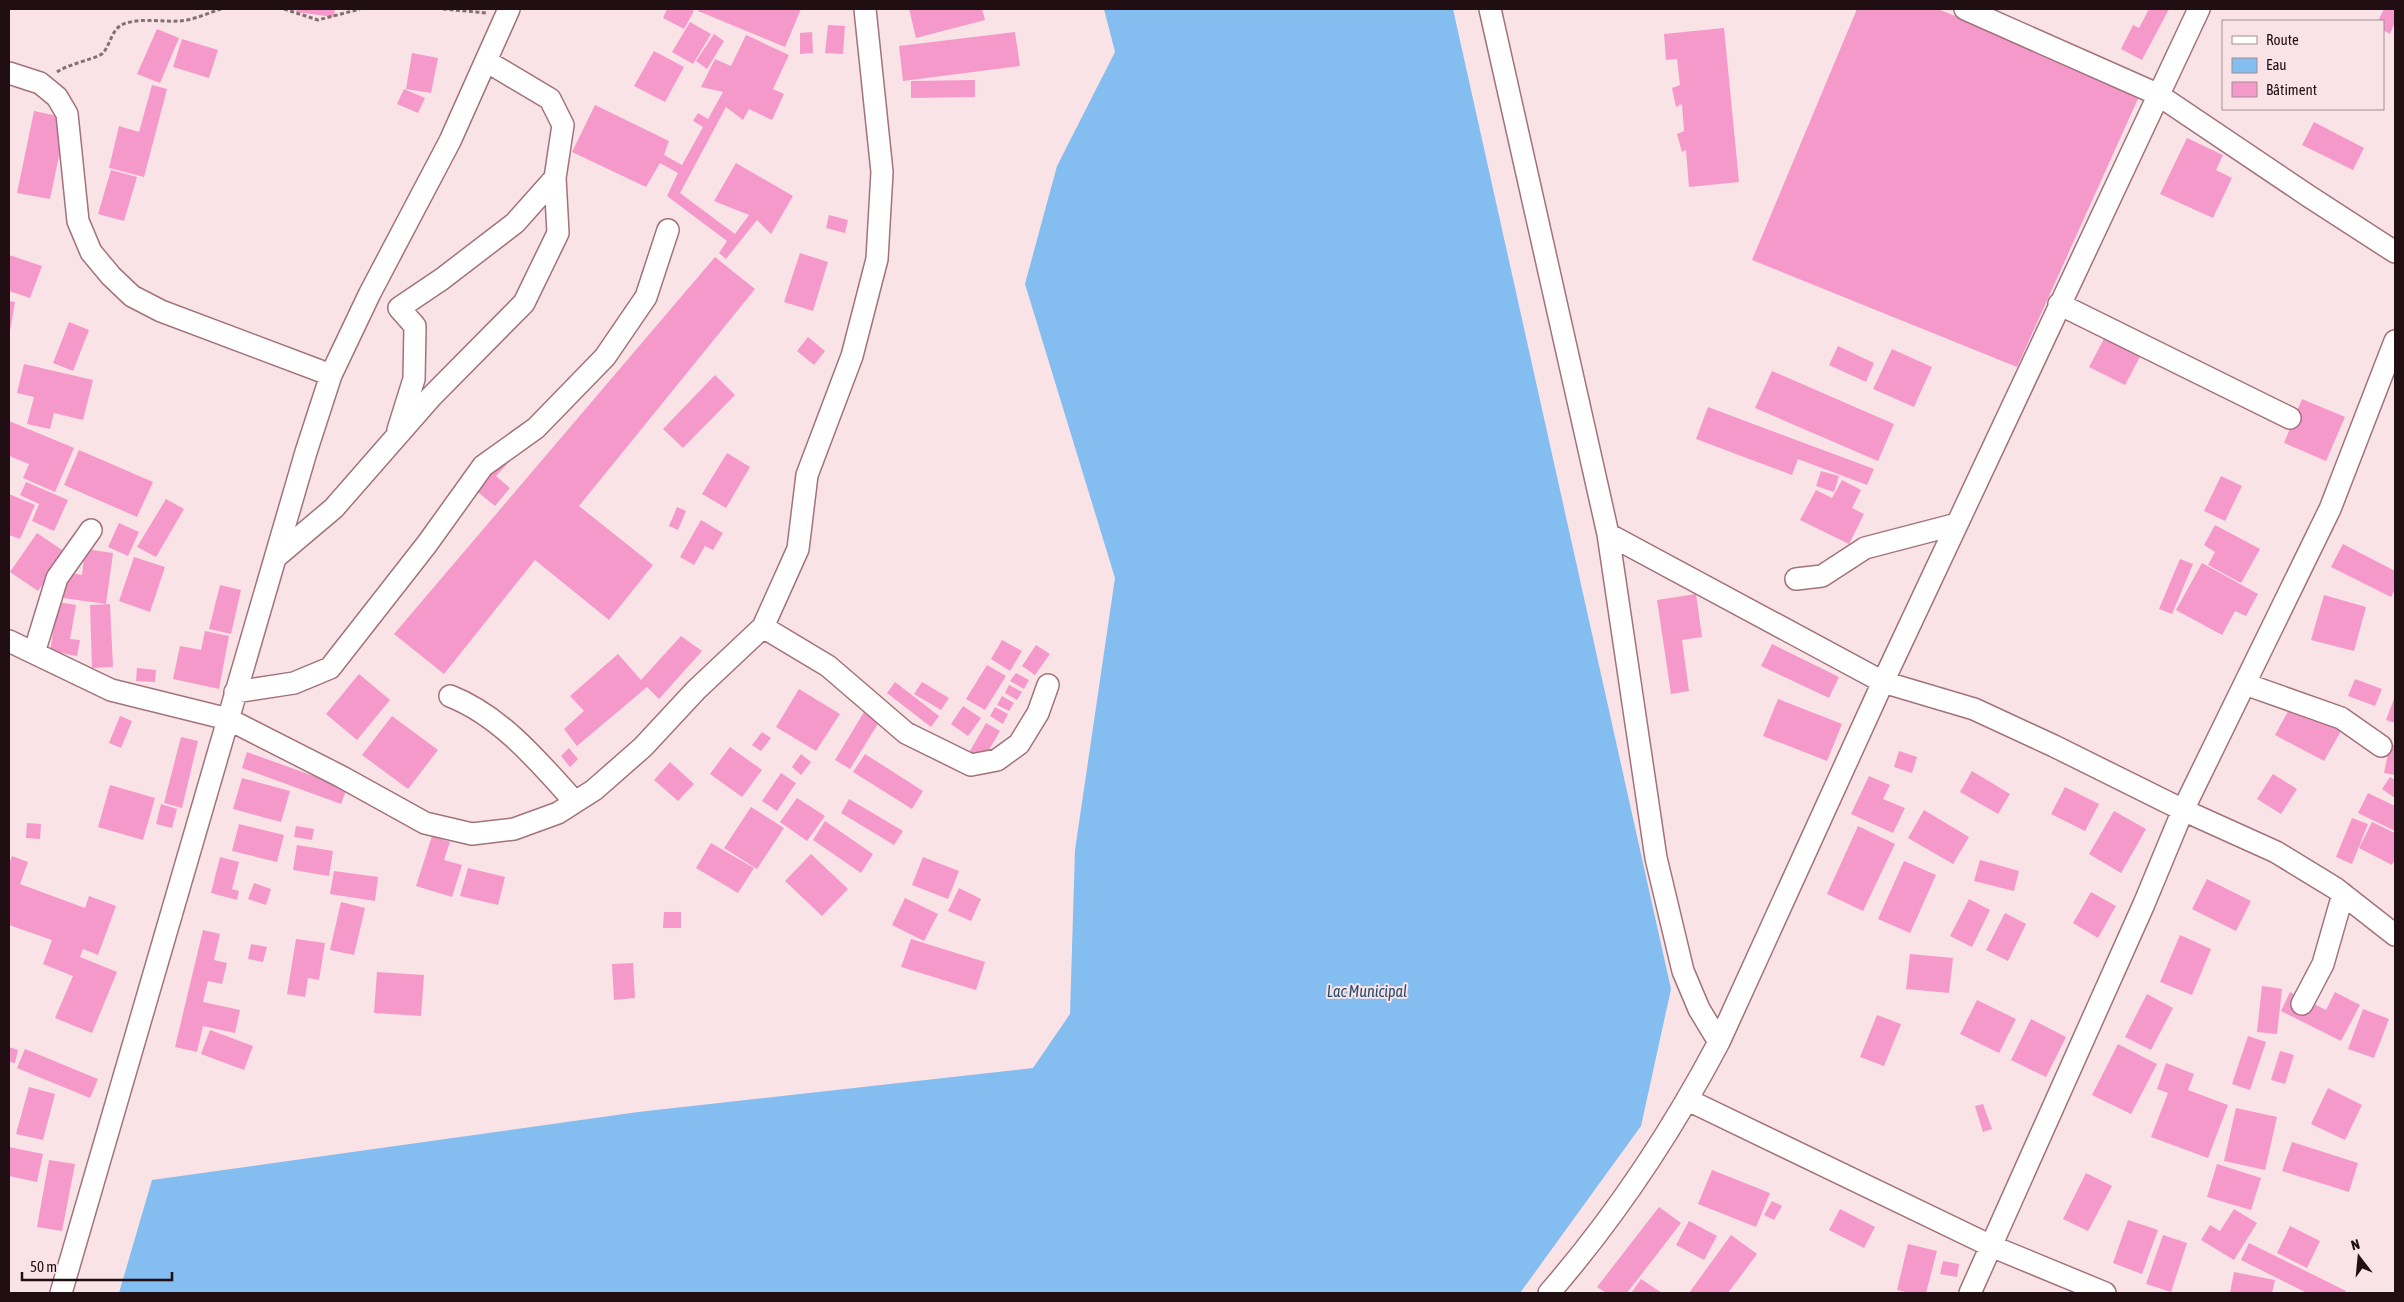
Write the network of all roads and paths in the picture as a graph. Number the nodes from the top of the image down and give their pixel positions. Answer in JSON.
{"nodes":[{"id":1,"x":221,"y":9,"type":"edge"},
{"id":2,"x":284,"y":9,"type":"edge"},
{"id":3,"x":360,"y":9,"type":"edge"},
{"id":4,"x":443,"y":9,"type":"edge"},
{"id":5,"x":865,"y":9,"type":"edge"},
{"id":6,"x":1490,"y":9,"type":"edge"},
{"id":7,"x":1965,"y":9,"type":"edge"},
{"id":8,"x":2199,"y":9,"type":"edge"},
{"id":9,"x":508,"y":12,"type":"edge"},
{"id":10,"x":486,"y":61,"type":"junction"},
{"id":11,"x":9,"y":73,"type":"edge"},
{"id":12,"x":40,"y":83,"type":"junction"},
{"id":13,"x":2157,"y":94,"type":"junction"},
{"id":14,"x":555,"y":178,"type":"junction"},
{"id":15,"x":668,"y":230,"type":"dead end"},
{"id":16,"x":2395,"y":252,"type":"edge"},
{"id":17,"x":2060,"y":304,"type":"junction"},
{"id":18,"x":2395,"y":341,"type":"edge"},
{"id":19,"x":331,"y":375,"type":"junction"},
{"id":20,"x":2290,"y":418,"type":"dead end"},
{"id":21,"x":396,"y":437,"type":"junction"},
{"id":22,"x":1957,"y":524,"type":"junction"},
{"id":23,"x":91,"y":530,"type":"dead end"},
{"id":24,"x":1608,"y":534,"type":"junction"},
{"id":25,"x":276,"y":557,"type":"junction"},
{"id":26,"x":1796,"y":579,"type":"dead end"},
{"id":27,"x":763,"y":627,"type":"junction"},
{"id":28,"x":9,"y":641,"type":"edge"},
{"id":29,"x":34,"y":653,"type":"junction"},
{"id":30,"x":1882,"y":682,"type":"junction"},
{"id":31,"x":2245,"y":684,"type":"junction"},
{"id":32,"x":1048,"y":685,"type":"dead end"},
{"id":33,"x":236,"y":692,"type":"junction"},
{"id":34,"x":450,"y":696,"type":"dead end"},
{"id":35,"x":228,"y":719,"type":"junction"},
{"id":36,"x":2382,"y":746,"type":"dead end"},
{"id":37,"x":575,"y":802,"type":"junction"},
{"id":38,"x":2183,"y":810,"type":"junction"},
{"id":39,"x":2343,"y":894,"type":"junction"},
{"id":40,"x":2395,"y":935,"type":"edge"},
{"id":41,"x":2302,"y":1004,"type":"dead end"},
{"id":42,"x":1719,"y":1042,"type":"junction"},
{"id":43,"x":1688,"y":1100,"type":"junction"},
{"id":44,"x":1991,"y":1246,"type":"junction"},
{"id":45,"x":61,"y":1293,"type":"edge"},
{"id":46,"x":1549,"y":1293,"type":"edge"},
{"id":47,"x":1970,"y":1293,"type":"edge"},
{"id":48,"x":2105,"y":1293,"type":"edge"}],
"edges":[{"from":1,"to":12,"type":"path"},
{"from":2,"to":3,"type":"path"},
{"from":4,"to":9,"type":"path"},
{"from":5,"to":27,"type":"street"},
{"from":6,"to":24,"type":"street"},
{"from":7,"to":13,"type":"street"},
{"from":8,"to":13,"type":"street"},
{"from":9,"to":10,"type":"street"},
{"from":10,"to":14,"type":"street"},
{"from":10,"to":19,"type":"street"},
{"from":11,"to":12,"type":"street"},
{"from":12,"to":19,"type":"street"},
{"from":13,"to":16,"type":"street"},
{"from":13,"to":17,"type":"street"},
{"from":14,"to":21,"type":"street"},
{"from":14,"to":21,"type":"street"},
{"from":15,"to":33,"type":"street"},
{"from":17,"to":20,"type":"street"},
{"from":17,"to":22,"type":"street"},
{"from":18,"to":31,"type":"street"},
{"from":19,"to":25,"type":"street"},
{"from":21,"to":25,"type":"street"},
{"from":22,"to":26,"type":"street"},
{"from":22,"to":30,"type":"street"},
{"from":23,"to":29,"type":"street"},
{"from":24,"to":30,"type":"street"},
{"from":24,"to":42,"type":"street"},
{"from":25,"to":33,"type":"street"},
{"from":27,"to":32,"type":"street"},
{"from":27,"to":37,"type":"street"},
{"from":28,"to":29,"type":"street"},
{"from":29,"to":35,"type":"street"},
{"from":30,"to":38,"type":"street"},
{"from":30,"to":42,"type":"street"},
{"from":31,"to":36,"type":"street"},
{"from":31,"to":38,"type":"street"},
{"from":33,"to":35,"type":"street"},
{"from":34,"to":37,"type":"street"},
{"from":35,"to":37,"type":"street"},
{"from":35,"to":45,"type":"street"},
{"from":38,"to":39,"type":"street"},
{"from":38,"to":44,"type":"street"},
{"from":39,"to":40,"type":"street"},
{"from":39,"to":41,"type":"street"},
{"from":42,"to":43,"type":"street"},
{"from":43,"to":44,"type":"street"},
{"from":43,"to":46,"type":"street"},
{"from":44,"to":47,"type":"street"},
{"from":44,"to":48,"type":"street"}]}
